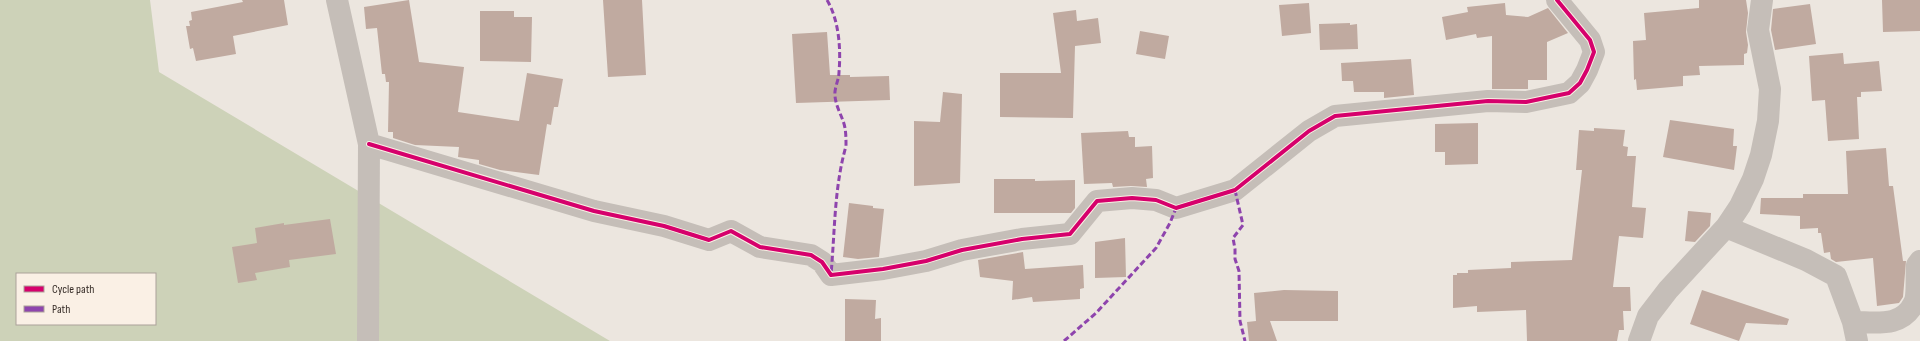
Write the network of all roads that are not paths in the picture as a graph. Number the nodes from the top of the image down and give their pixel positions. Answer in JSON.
{"nodes":[{"id":1,"x":337,"y":0,"type":"edge"},
{"id":2,"x":1557,"y":0,"type":"edge"},
{"id":3,"x":1762,"y":0,"type":"edge"},
{"id":4,"x":369,"y":144,"type":"junction"},
{"id":5,"x":1726,"y":227,"type":"junction"},
{"id":6,"x":1920,"y":261,"type":"edge"},
{"id":7,"x":1855,"y":331,"type":"edge"},
{"id":8,"x":368,"y":341,"type":"edge"},
{"id":9,"x":1639,"y":341,"type":"edge"}],
"edges":[{"from":1,"to":4,"type":"street"},
{"from":2,"to":4,"type":"street"},
{"from":3,"to":5,"type":"street"},
{"from":4,"to":8,"type":"street"},
{"from":5,"to":7,"type":"street"},
{"from":5,"to":9,"type":"street"},
{"from":6,"to":7,"type":"street"}]}
